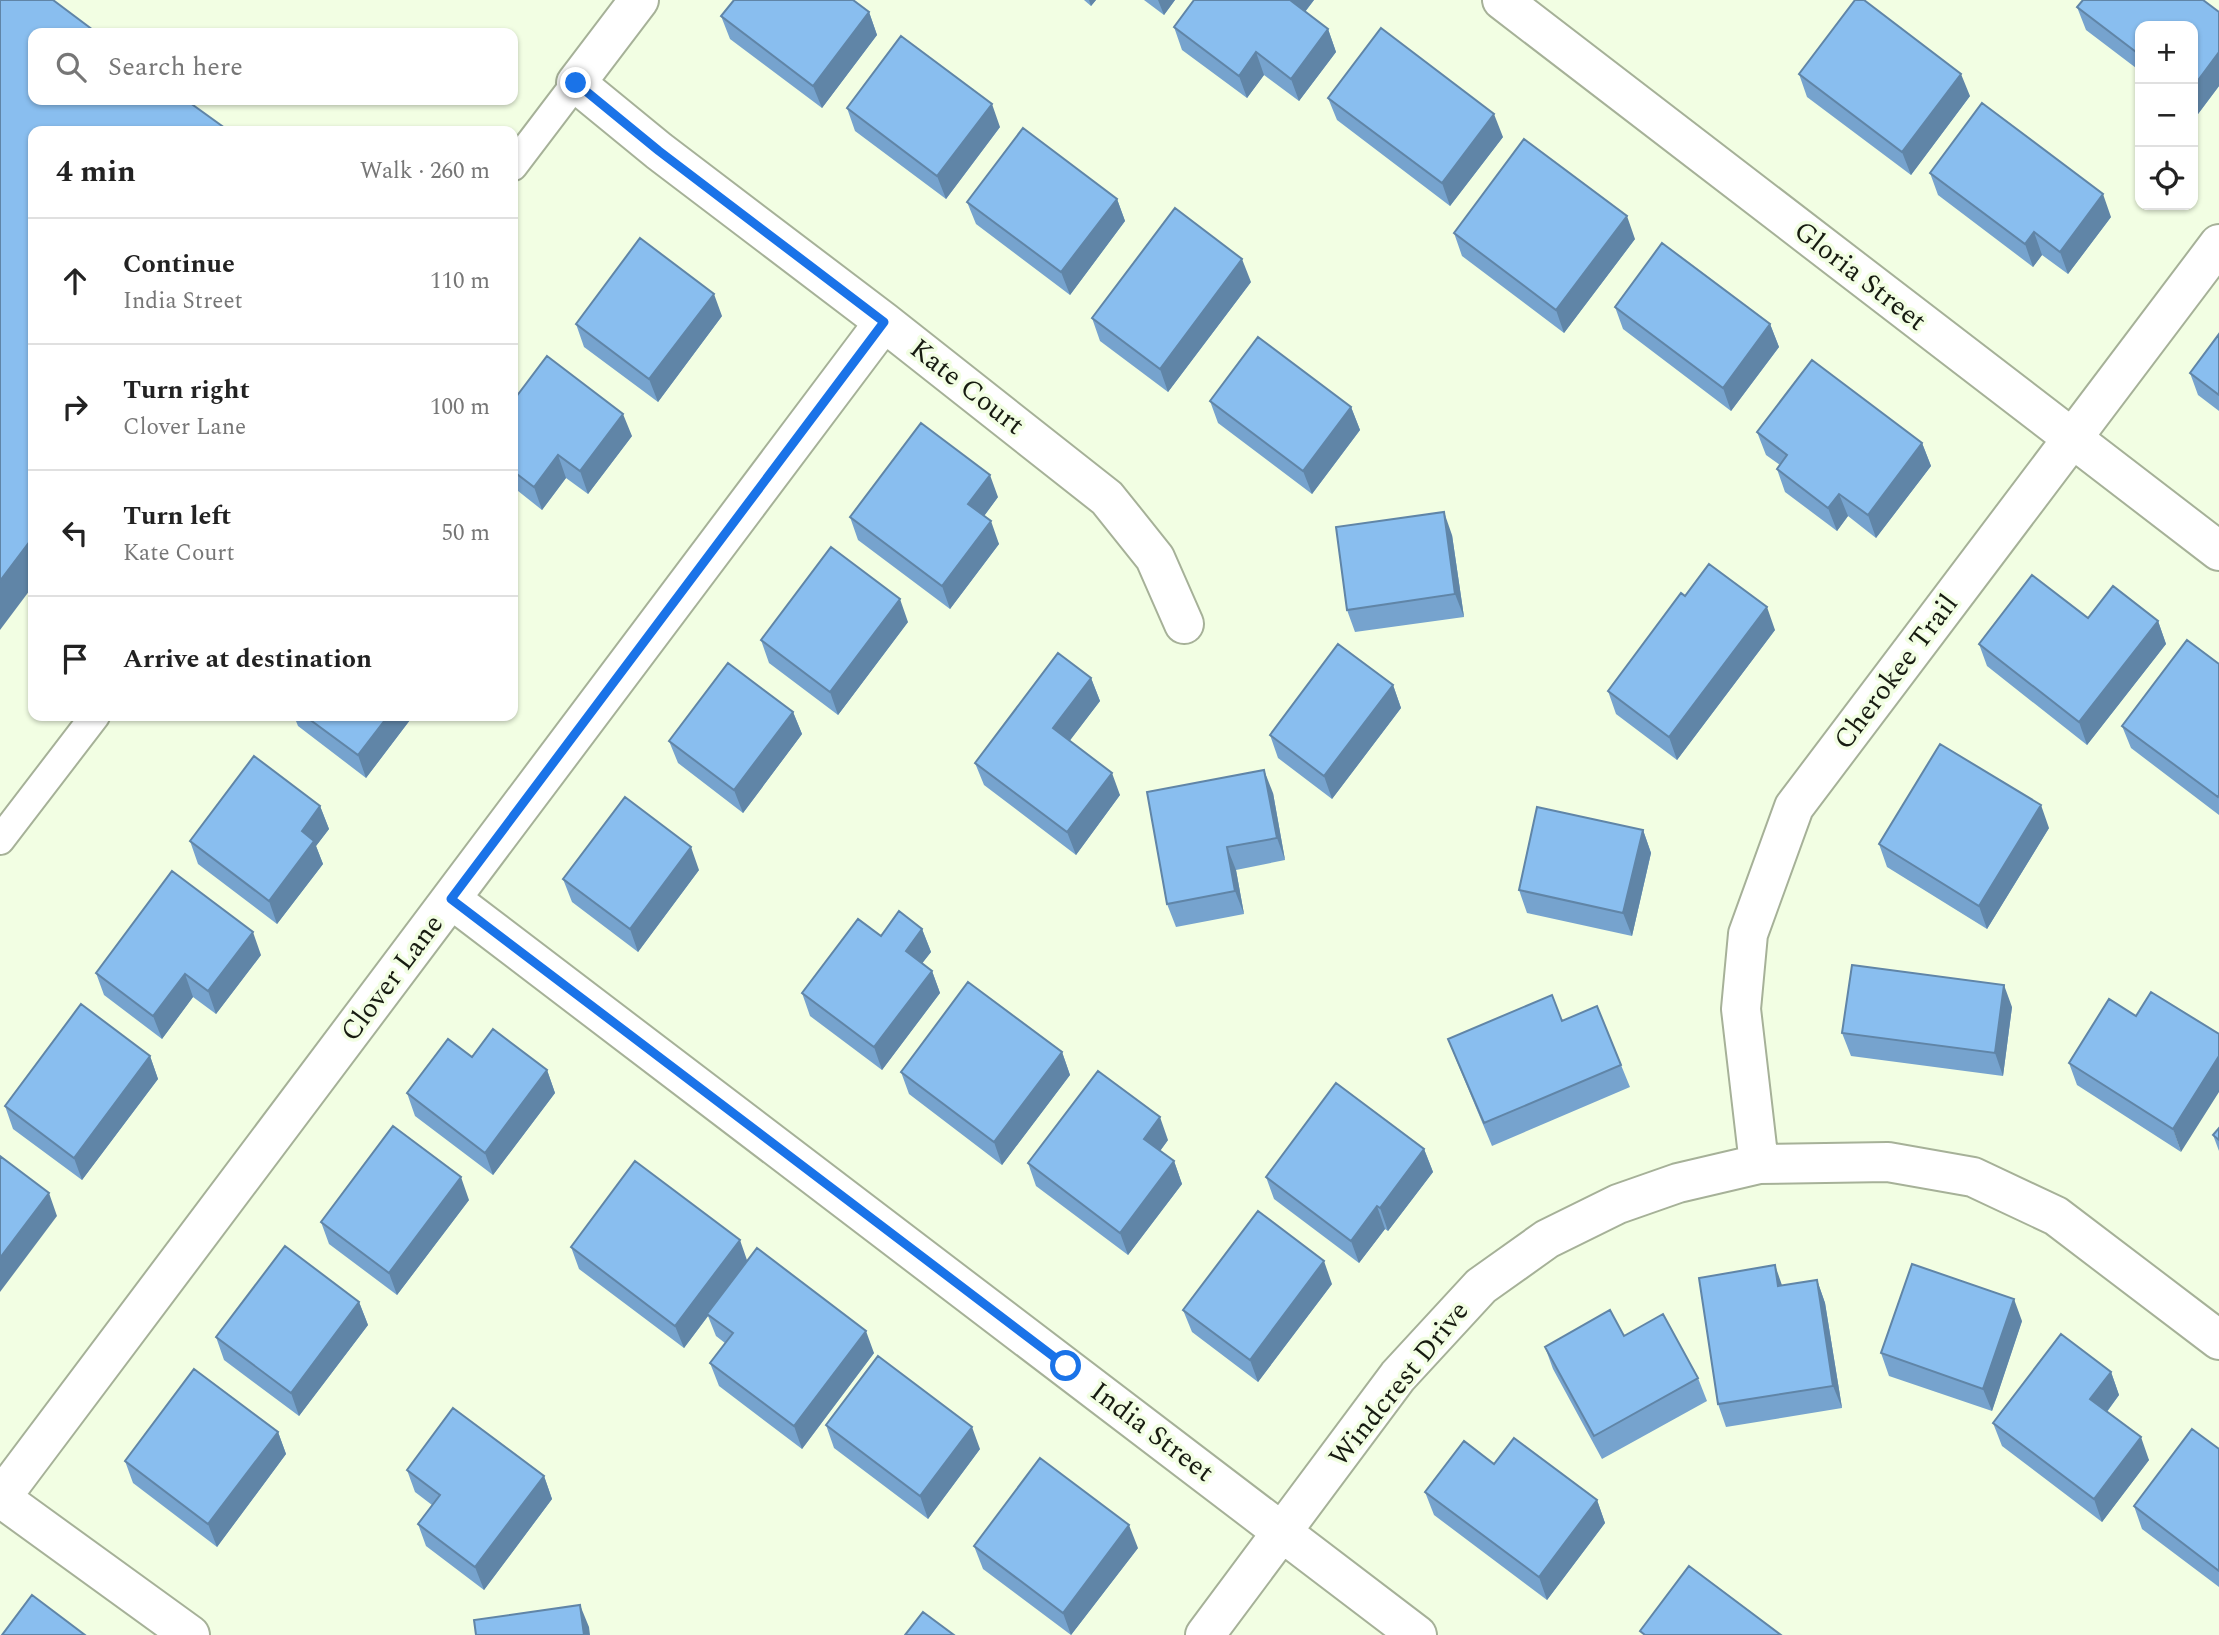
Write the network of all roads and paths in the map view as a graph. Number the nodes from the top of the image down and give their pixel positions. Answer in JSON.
{"nodes":[{"id":1,"x":639,"y":0,"type":"edge"},
{"id":2,"x":1502,"y":0,"type":"edge"},
{"id":3,"x":576,"y":83,"type":"junction"},
{"id":4,"x":518,"y":159,"type":"edge"},
{"id":5,"x":2219,"y":244,"type":"edge"},
{"id":6,"x":884,"y":322,"type":"junction"},
{"id":7,"x":2072,"y":438,"type":"junction"},
{"id":8,"x":2219,"y":551,"type":"edge"},
{"id":9,"x":1184,"y":624,"type":"dead end"},
{"id":10,"x":91,"y":721,"type":"edge"},
{"id":11,"x":0,"y":840,"type":"edge"},
{"id":12,"x":451,"y":899,"type":"junction"},
{"id":13,"x":1759,"y":1164,"type":"junction"},
{"id":14,"x":2219,"y":1340,"type":"edge"},
{"id":15,"x":0,"y":1499,"type":"edge"},
{"id":16,"x":1283,"y":1531,"type":"junction"},
{"id":17,"x":190,"y":1635,"type":"edge"},
{"id":18,"x":1205,"y":1635,"type":"edge"},
{"id":19,"x":1417,"y":1635,"type":"edge"}],
"edges":[{"from":1,"to":3,"type":"street"},
{"from":2,"to":7,"type":"street","name":"Gloria Street"},
{"from":3,"to":4,"type":"lane"},
{"from":3,"to":6,"type":"street","name":"Kate Court"},
{"from":5,"to":7,"type":"street","name":"Cherokee Trail"},
{"from":6,"to":9,"type":"street","name":"Kate Court"},
{"from":6,"to":12,"type":"street","name":"Clover Lane"},
{"from":7,"to":8,"type":"street","name":"Gloria Street"},
{"from":7,"to":13,"type":"street","name":"Cherokee Trail"},
{"from":10,"to":11,"type":"lane"},
{"from":12,"to":15,"type":"street","name":"Clover Lane"},
{"from":12,"to":16,"type":"street","name":"India Street"},
{"from":13,"to":14,"type":"street","name":"Windcrest Drive"},
{"from":13,"to":16,"type":"street","name":"Windcrest Drive"},
{"from":15,"to":17,"type":"street"},
{"from":16,"to":18,"type":"street","name":"Windcrest Drive"},
{"from":16,"to":19,"type":"street","name":"India Street"}]}
